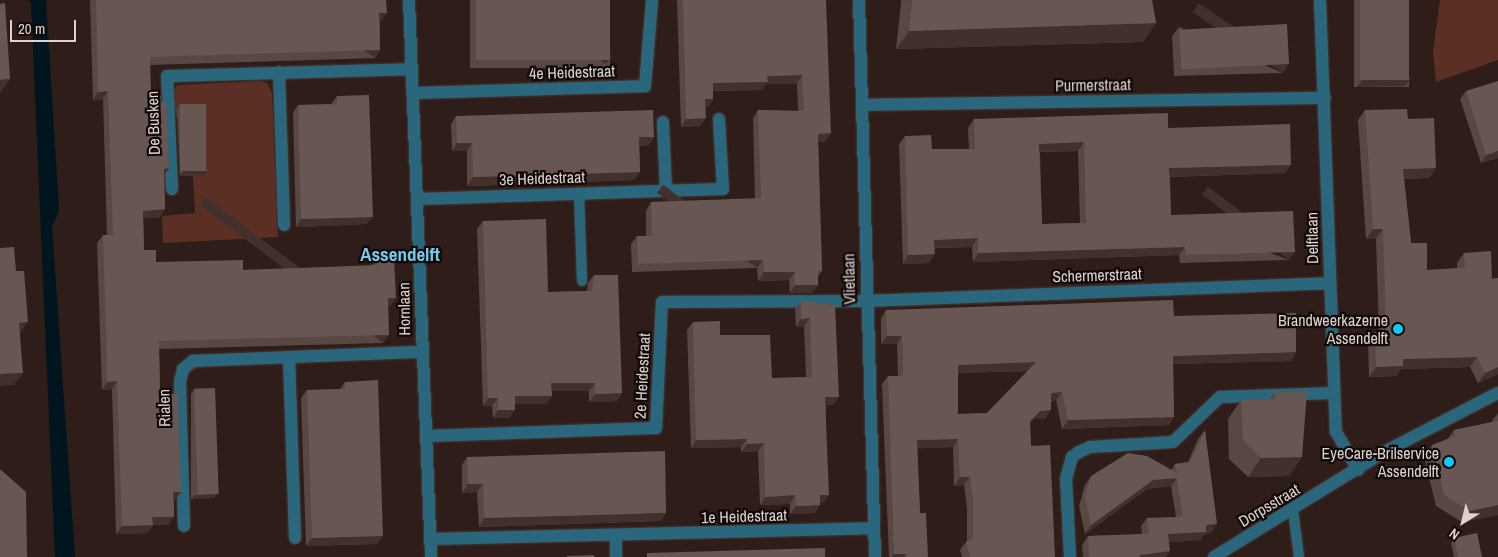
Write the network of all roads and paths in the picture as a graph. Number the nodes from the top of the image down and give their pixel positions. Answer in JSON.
{"nodes":[{"id":1,"x":409,"y":0,"type":"edge"},
{"id":2,"x":652,"y":0,"type":"edge"},
{"id":3,"x":859,"y":0,"type":"edge"},
{"id":4,"x":1320,"y":0,"type":"edge"},
{"id":5,"x":412,"y":69,"type":"junction"},
{"id":6,"x":279,"y":72,"type":"junction"},
{"id":7,"x":412,"y":93,"type":"junction"},
{"id":8,"x":1325,"y":98,"type":"junction"},
{"id":9,"x":862,"y":105,"type":"junction"},
{"id":10,"x":719,"y":119,"type":"dead end"},
{"id":11,"x":663,"y":122,"type":"dead end"},
{"id":12,"x":172,"y":189,"type":"dead end"},
{"id":13,"x":666,"y":191,"type":"junction"},
{"id":14,"x":579,"y":194,"type":"junction"},
{"id":15,"x":418,"y":199,"type":"junction"},
{"id":16,"x":284,"y":225,"type":"dead end"},
{"id":17,"x":582,"y":281,"type":"dead end"},
{"id":18,"x":1329,"y":283,"type":"junction"},
{"id":19,"x":866,"y":301,"type":"junction"},
{"id":20,"x":422,"y":352,"type":"junction"},
{"id":21,"x":289,"y":358,"type":"junction"},
{"id":22,"x":1333,"y":393,"type":"junction"},
{"id":23,"x":1498,"y":393,"type":"edge"},
{"id":24,"x":427,"y":436,"type":"junction"},
{"id":25,"x":1358,"y":470,"type":"junction"},
{"id":26,"x":1293,"y":510,"type":"junction"},
{"id":27,"x":184,"y":526,"type":"dead end"},
{"id":28,"x":874,"y":528,"type":"junction"},
{"id":29,"x":616,"y":535,"type":"junction"},
{"id":30,"x":295,"y":538,"type":"dead end"},
{"id":31,"x":431,"y":539,"type":"junction"},
{"id":32,"x":431,"y":557,"type":"edge"},
{"id":33,"x":616,"y":557,"type":"edge"},
{"id":34,"x":875,"y":557,"type":"edge"},
{"id":35,"x":1070,"y":557,"type":"edge"},
{"id":36,"x":1214,"y":557,"type":"edge"},
{"id":37,"x":1299,"y":557,"type":"edge"}],
"edges":[{"from":1,"to":5,"type":"street","name":"Hornlaan"},
{"from":2,"to":7,"type":"street","name":"4e Heidestraat"},
{"from":3,"to":9,"type":"street","name":"Vlietlaan"},
{"from":4,"to":8,"type":"street","name":"Delftlaan"},
{"from":5,"to":6,"type":"street","name":"De Busken"},
{"from":5,"to":7,"type":"street","name":"Hornlaan"},
{"from":6,"to":12,"type":"street","name":"De Busken"},
{"from":6,"to":16,"type":"street"},
{"from":7,"to":15,"type":"street","name":"Hornlaan"},
{"from":8,"to":9,"type":"street","name":"Purmerstraat"},
{"from":8,"to":18,"type":"street","name":"Delftlaan"},
{"from":9,"to":19,"type":"street","name":"Vlietlaan"},
{"from":10,"to":13,"type":"street","name":"3e Heidestraat"},
{"from":11,"to":13,"type":"street"},
{"from":13,"to":14,"type":"street","name":"3e Heidestraat"},
{"from":14,"to":15,"type":"street","name":"3e Heidestraat"},
{"from":14,"to":17,"type":"lane"},
{"from":15,"to":20,"type":"street","name":"Hornlaan"},
{"from":18,"to":19,"type":"street","name":"Schermerstraat"},
{"from":18,"to":22,"type":"street","name":"Delftlaan"},
{"from":19,"to":24,"type":"street","name":"2e Heidestraat"},
{"from":19,"to":28,"type":"street","name":"Vlietlaan"},
{"from":20,"to":21,"type":"street","name":"Rialen"},
{"from":20,"to":24,"type":"street","name":"Hornlaan"},
{"from":21,"to":27,"type":"street","name":"Rialen"},
{"from":21,"to":30,"type":"street"},
{"from":22,"to":25,"type":"street","name":"Delftlaan"},
{"from":22,"to":35,"type":"street"},
{"from":23,"to":25,"type":"street","name":"Dorpsstraat"},
{"from":24,"to":31,"type":"street","name":"Hornlaan"},
{"from":25,"to":26,"type":"street","name":"Dorpsstraat"},
{"from":26,"to":36,"type":"street","name":"Dorpsstraat"},
{"from":26,"to":37,"type":"lane"},
{"from":28,"to":29,"type":"street","name":"1e Heidestraat"},
{"from":28,"to":34,"type":"street","name":"Vlietlaan"},
{"from":29,"to":31,"type":"street","name":"1e Heidestraat"},
{"from":29,"to":33,"type":"street"},
{"from":31,"to":32,"type":"street","name":"Hornlaan"}]}
